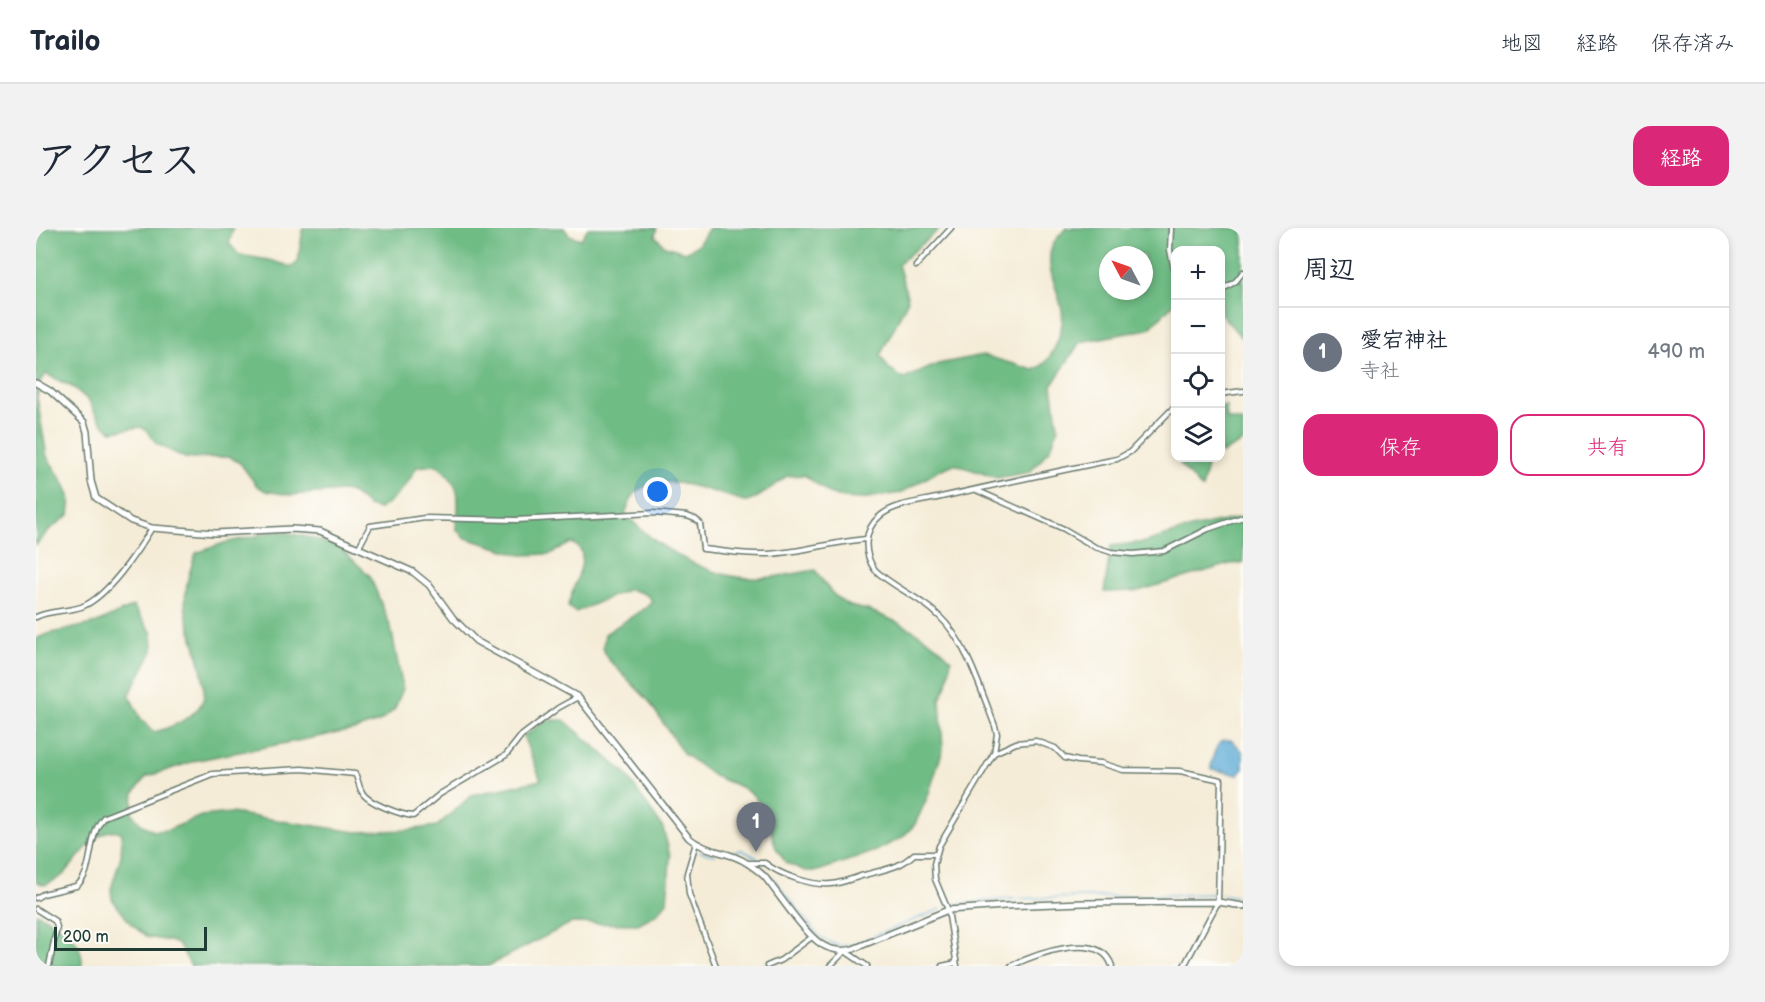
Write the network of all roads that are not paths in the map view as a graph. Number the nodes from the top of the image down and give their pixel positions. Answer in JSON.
{"nodes":[{"id":1,"x":951,"y":228,"type":"edge"},
{"id":2,"x":1171,"y":228,"type":"edge"},
{"id":3,"x":1171,"y":255,"type":"edge"},
{"id":4,"x":916,"y":266,"type":"dead end"},
{"id":5,"x":1243,"y":273,"type":"edge"},
{"id":6,"x":1225,"y":288,"type":"edge"},
{"id":7,"x":36,"y":383,"type":"edge"},
{"id":8,"x":1243,"y":391,"type":"edge"},
{"id":9,"x":1225,"y":393,"type":"edge"},
{"id":10,"x":1173,"y":408,"type":"edge"},
{"id":11,"x":975,"y":489,"type":"junction"},
{"id":12,"x":1243,"y":517,"type":"edge"},
{"id":13,"x":152,"y":528,"type":"junction"},
{"id":14,"x":866,"y":539,"type":"junction"},
{"id":15,"x":359,"y":547,"type":"junction"},
{"id":16,"x":36,"y":617,"type":"edge"},
{"id":17,"x":578,"y":697,"type":"junction"},
{"id":18,"x":994,"y":753,"type":"junction"},
{"id":19,"x":696,"y":843,"type":"junction"},
{"id":20,"x":936,"y":854,"type":"junction"},
{"id":21,"x":748,"y":863,"type":"junction"},
{"id":22,"x":36,"y":898,"type":"edge"},
{"id":23,"x":1218,"y":900,"type":"junction"},
{"id":24,"x":1243,"y":906,"type":"edge"},
{"id":25,"x":36,"y":909,"type":"edge"},
{"id":26,"x":948,"y":910,"type":"junction"},
{"id":27,"x":812,"y":937,"type":"junction"},
{"id":28,"x":845,"y":951,"type":"junction"},
{"id":29,"x":956,"y":965,"type":"edge"},
{"id":30,"x":49,"y":966,"type":"edge"},
{"id":31,"x":716,"y":966,"type":"edge"},
{"id":32,"x":767,"y":966,"type":"edge"},
{"id":33,"x":830,"y":966,"type":"edge"},
{"id":34,"x":867,"y":966,"type":"edge"},
{"id":35,"x":942,"y":966,"type":"edge"},
{"id":36,"x":1011,"y":966,"type":"edge"},
{"id":37,"x":1112,"y":966,"type":"edge"},
{"id":38,"x":1184,"y":966,"type":"edge"}],
"edges":[{"from":1,"to":4,"type":"street"},
{"from":2,"to":3,"type":"street"},
{"from":5,"to":6,"type":"street"},
{"from":7,"to":13,"type":"street"},
{"from":8,"to":9,"type":"street"},
{"from":10,"to":11,"type":"street"},
{"from":11,"to":12,"type":"street"},
{"from":11,"to":14,"type":"street"},
{"from":13,"to":15,"type":"street"},
{"from":13,"to":16,"type":"street"},
{"from":14,"to":15,"type":"street"},
{"from":14,"to":18,"type":"street"},
{"from":15,"to":17,"type":"street"},
{"from":17,"to":19,"type":"street"},
{"from":17,"to":22,"type":"street"},
{"from":18,"to":20,"type":"street"},
{"from":18,"to":23,"type":"street"},
{"from":19,"to":21,"type":"street"},
{"from":19,"to":31,"type":"street"},
{"from":20,"to":21,"type":"street"},
{"from":20,"to":26,"type":"street"},
{"from":21,"to":27,"type":"street"},
{"from":23,"to":24,"type":"street"},
{"from":23,"to":26,"type":"street"},
{"from":23,"to":38,"type":"street"},
{"from":25,"to":30,"type":"street"},
{"from":26,"to":28,"type":"street"},
{"from":26,"to":29,"type":"street"},
{"from":27,"to":28,"type":"street"},
{"from":27,"to":32,"type":"street"},
{"from":28,"to":33,"type":"street"},
{"from":28,"to":34,"type":"street"},
{"from":29,"to":35,"type":"street"},
{"from":36,"to":37,"type":"street"}]}
